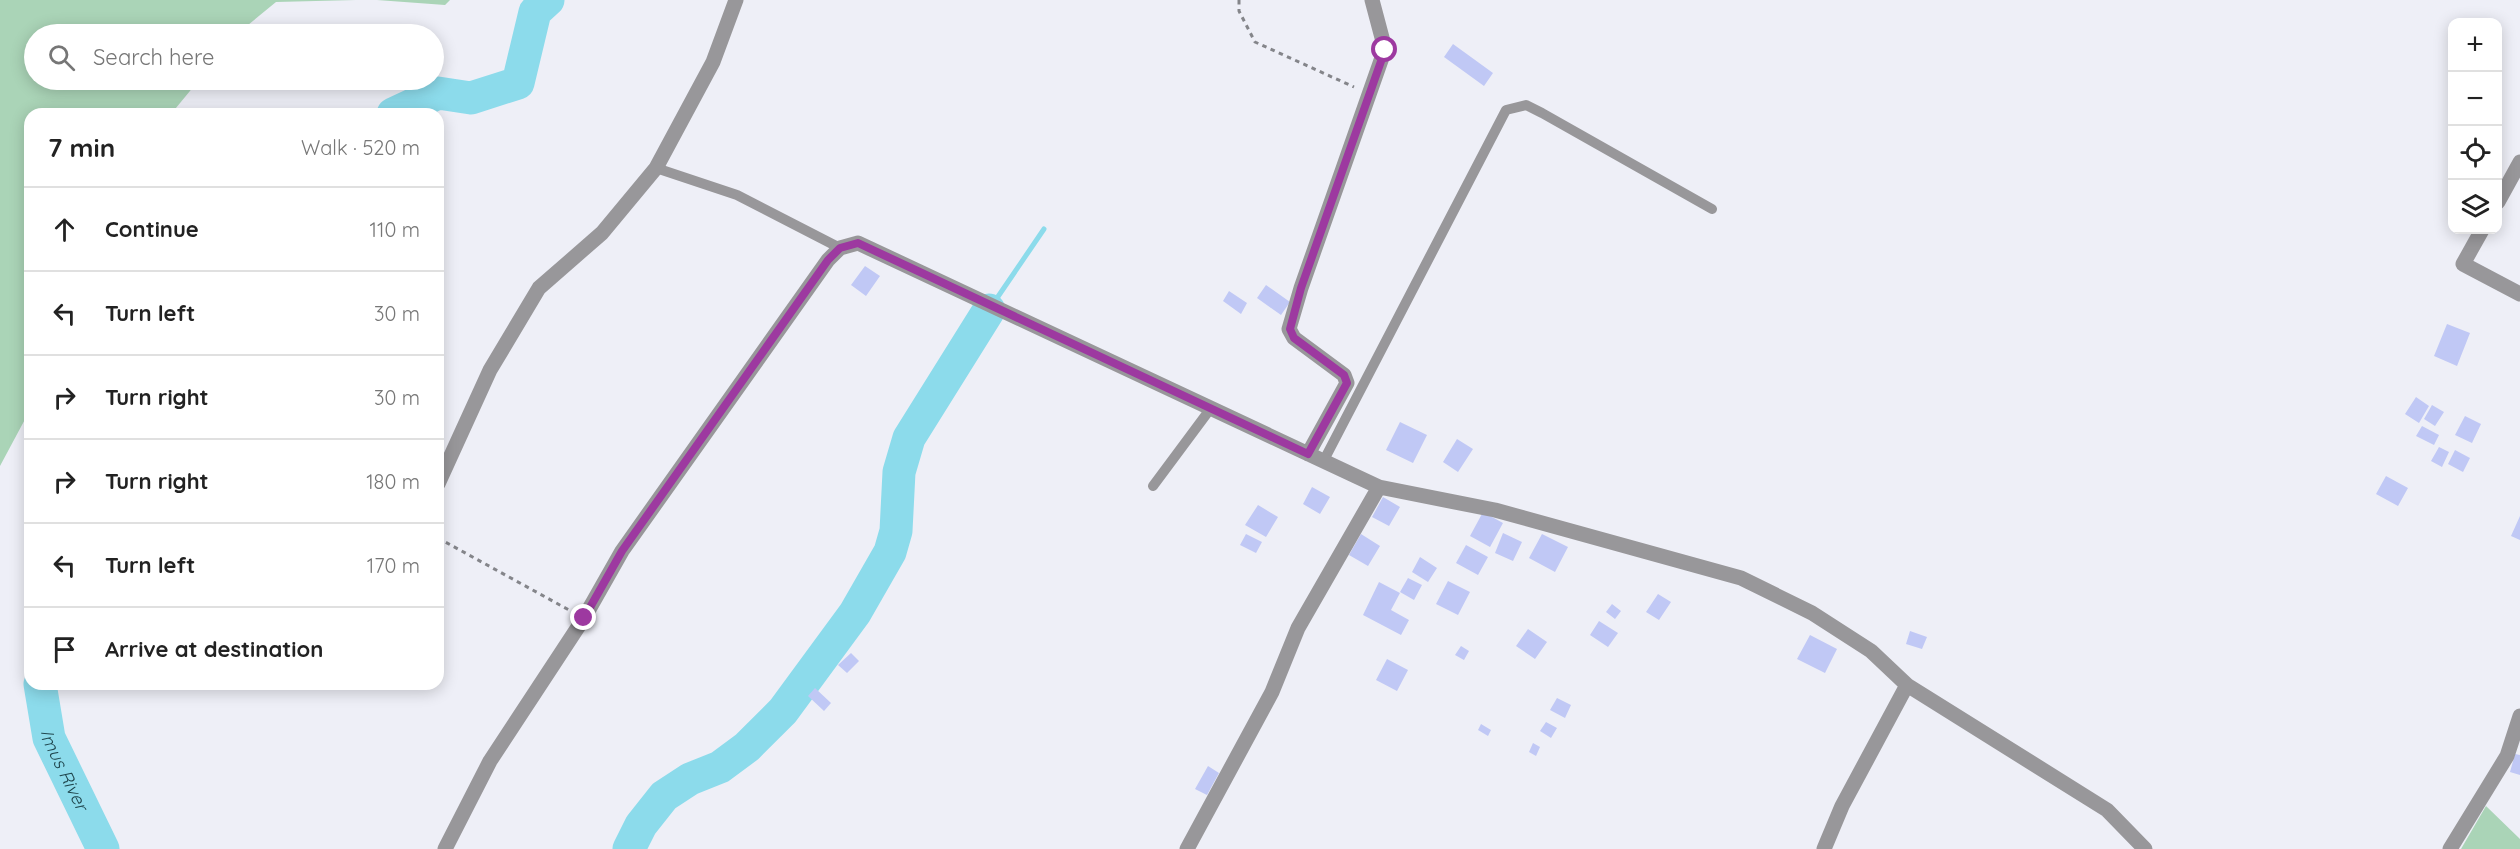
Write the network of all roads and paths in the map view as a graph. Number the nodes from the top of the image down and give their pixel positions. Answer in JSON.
{"nodes":[{"id":1,"x":736,"y":0,"type":"edge"},
{"id":2,"x":1239,"y":0,"type":"edge"},
{"id":3,"x":1372,"y":0,"type":"edge"},
{"id":4,"x":1369,"y":94,"type":"junction"},
{"id":5,"x":2520,"y":162,"type":"edge"},
{"id":6,"x":656,"y":168,"type":"junction"},
{"id":7,"x":2502,"y":195,"type":"edge"},
{"id":8,"x":1712,"y":209,"type":"dead end"},
{"id":9,"x":2480,"y":234,"type":"edge"},
{"id":10,"x":840,"y":248,"type":"junction"},
{"id":11,"x":2520,"y":294,"type":"edge"},
{"id":12,"x":1211,"y":408,"type":"junction"},
{"id":13,"x":1308,"y":454,"type":"junction"},
{"id":14,"x":1323,"y":462,"type":"junction"},
{"id":15,"x":444,"y":471,"type":"edge"},
{"id":16,"x":1153,"y":486,"type":"dead end"},
{"id":17,"x":1379,"y":487,"type":"junction"},
{"id":18,"x":444,"y":541,"type":"edge"},
{"id":19,"x":584,"y":618,"type":"junction"},
{"id":20,"x":1907,"y":685,"type":"junction"},
{"id":21,"x":2520,"y":716,"type":"edge"},
{"id":22,"x":445,"y":849,"type":"edge"},
{"id":23,"x":1187,"y":849,"type":"edge"},
{"id":24,"x":1824,"y":849,"type":"edge"},
{"id":25,"x":2145,"y":849,"type":"edge"},
{"id":26,"x":2450,"y":849,"type":"edge"}],
"edges":[{"from":1,"to":6,"type":"street"},
{"from":2,"to":4,"type":"path"},
{"from":3,"to":4,"type":"street"},
{"from":4,"to":13,"type":"street"},
{"from":5,"to":7,"type":"street"},
{"from":6,"to":10,"type":"lane"},
{"from":6,"to":15,"type":"street"},
{"from":8,"to":14,"type":"lane"},
{"from":9,"to":11,"type":"street"},
{"from":10,"to":12,"type":"street"},
{"from":10,"to":19,"type":"street"},
{"from":12,"to":13,"type":"street"},
{"from":12,"to":16,"type":"lane"},
{"from":13,"to":14,"type":"street"},
{"from":14,"to":17,"type":"street"},
{"from":17,"to":20,"type":"street"},
{"from":17,"to":23,"type":"street"},
{"from":18,"to":19,"type":"path"},
{"from":19,"to":22,"type":"street"},
{"from":20,"to":24,"type":"street"},
{"from":20,"to":25,"type":"street"},
{"from":21,"to":26,"type":"street"}]}
